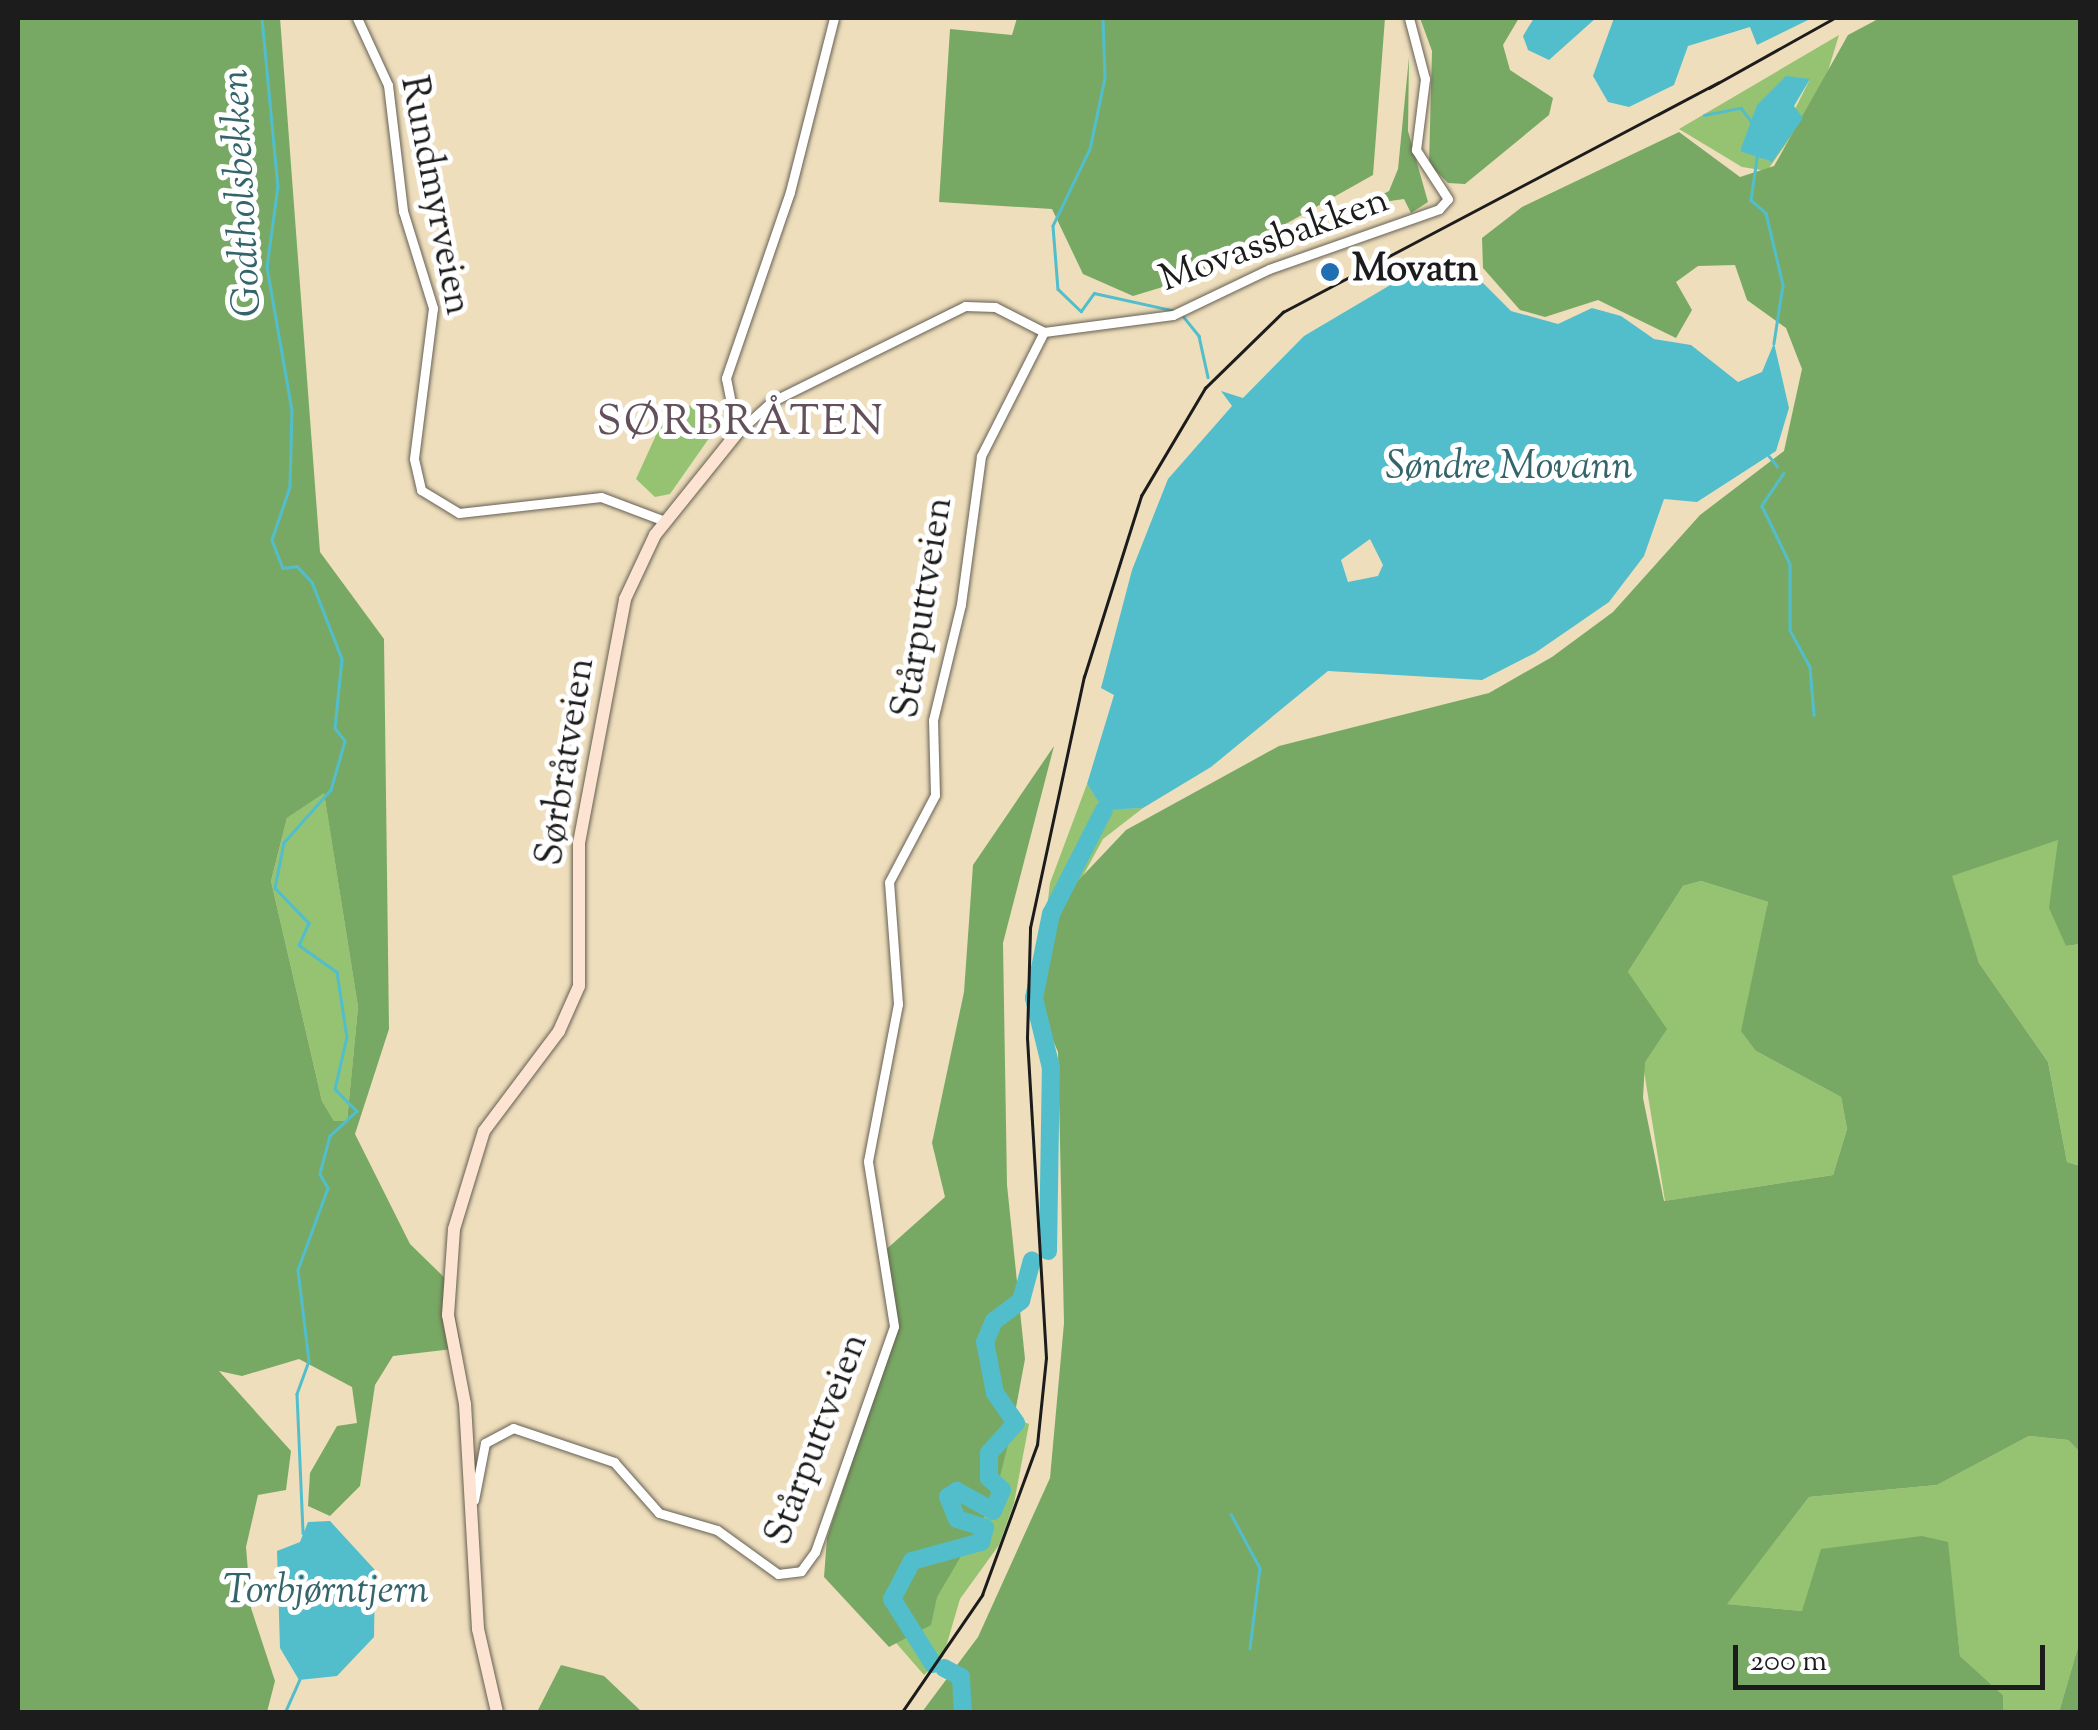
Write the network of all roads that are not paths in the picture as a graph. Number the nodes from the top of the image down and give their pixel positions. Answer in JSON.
{"nodes":[{"id":1,"x":358,"y":18,"type":"edge"},
{"id":2,"x":834,"y":18,"type":"edge"},
{"id":3,"x":1409,"y":18,"type":"edge"},
{"id":4,"x":1044,"y":332,"type":"junction"},
{"id":5,"x":737,"y":433,"type":"junction"},
{"id":6,"x":665,"y":521,"type":"junction"},
{"id":7,"x":468,"y":1512,"type":"junction"},
{"id":8,"x":496,"y":1712,"type":"edge"}],
"edges":[{"from":1,"to":6,"type":"street","name":"Rundmyrveien"},
{"from":2,"to":5,"type":"street"},
{"from":3,"to":4,"type":"street","name":"Movassbakken"},
{"from":4,"to":5,"type":"street"},
{"from":4,"to":7,"type":"street","name":"Stårputtveien"},
{"from":5,"to":6,"type":"street","name":"Sørbråtveien"},
{"from":6,"to":7,"type":"street","name":"Sørbråtveien"},
{"from":7,"to":8,"type":"street","name":"Sørbråtveien"}]}
